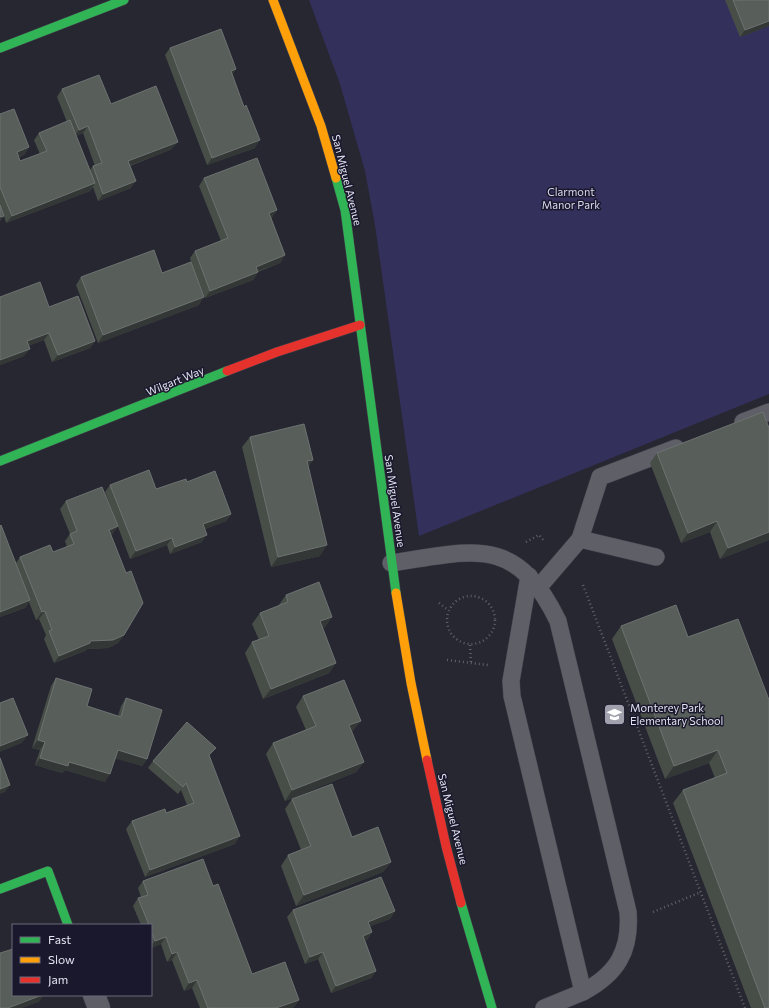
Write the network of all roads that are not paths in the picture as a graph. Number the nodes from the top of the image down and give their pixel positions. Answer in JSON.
{"nodes":[{"id":1,"x":124,"y":0,"type":"edge"},
{"id":2,"x":273,"y":0,"type":"edge"},
{"id":3,"x":0,"y":48,"type":"edge"},
{"id":4,"x":360,"y":325,"type":"junction"},
{"id":5,"x":769,"y":412,"type":"edge"},
{"id":6,"x":725,"y":429,"type":"edge"},
{"id":7,"x":688,"y":443,"type":"edge"},
{"id":8,"x":0,"y":461,"type":"edge"},
{"id":9,"x":580,"y":538,"type":"junction"},
{"id":10,"x":656,"y":557,"type":"dead end"},
{"id":11,"x":391,"y":563,"type":"junction"},
{"id":12,"x":533,"y":582,"type":"junction"},
{"id":13,"x":0,"y":889,"type":"edge"},
{"id":14,"x":68,"y":924,"type":"edge"},
{"id":15,"x":582,"y":992,"type":"junction"},
{"id":16,"x":94,"y":996,"type":"edge"},
{"id":17,"x":99,"y":1008,"type":"edge"},
{"id":18,"x":492,"y":1008,"type":"edge"},
{"id":19,"x":544,"y":1008,"type":"edge"}],
"edges":[{"from":1,"to":3,"type":"street"},
{"from":2,"to":4,"type":"street","name":"San Miguel Avenue"},
{"from":4,"to":8,"type":"street","name":"Wilgart Way"},
{"from":4,"to":11,"type":"street","name":"San Miguel Avenue"},
{"from":5,"to":6,"type":"lane"},
{"from":7,"to":9,"type":"lane"},
{"from":9,"to":10,"type":"lane"},
{"from":9,"to":12,"type":"lane"},
{"from":11,"to":12,"type":"lane"},
{"from":11,"to":18,"type":"street","name":"San Miguel Avenue"},
{"from":12,"to":15,"type":"lane"},
{"from":12,"to":15,"type":"lane"},
{"from":13,"to":14,"type":"street"},
{"from":15,"to":19,"type":"lane"},
{"from":16,"to":17,"type":"street"}]}
